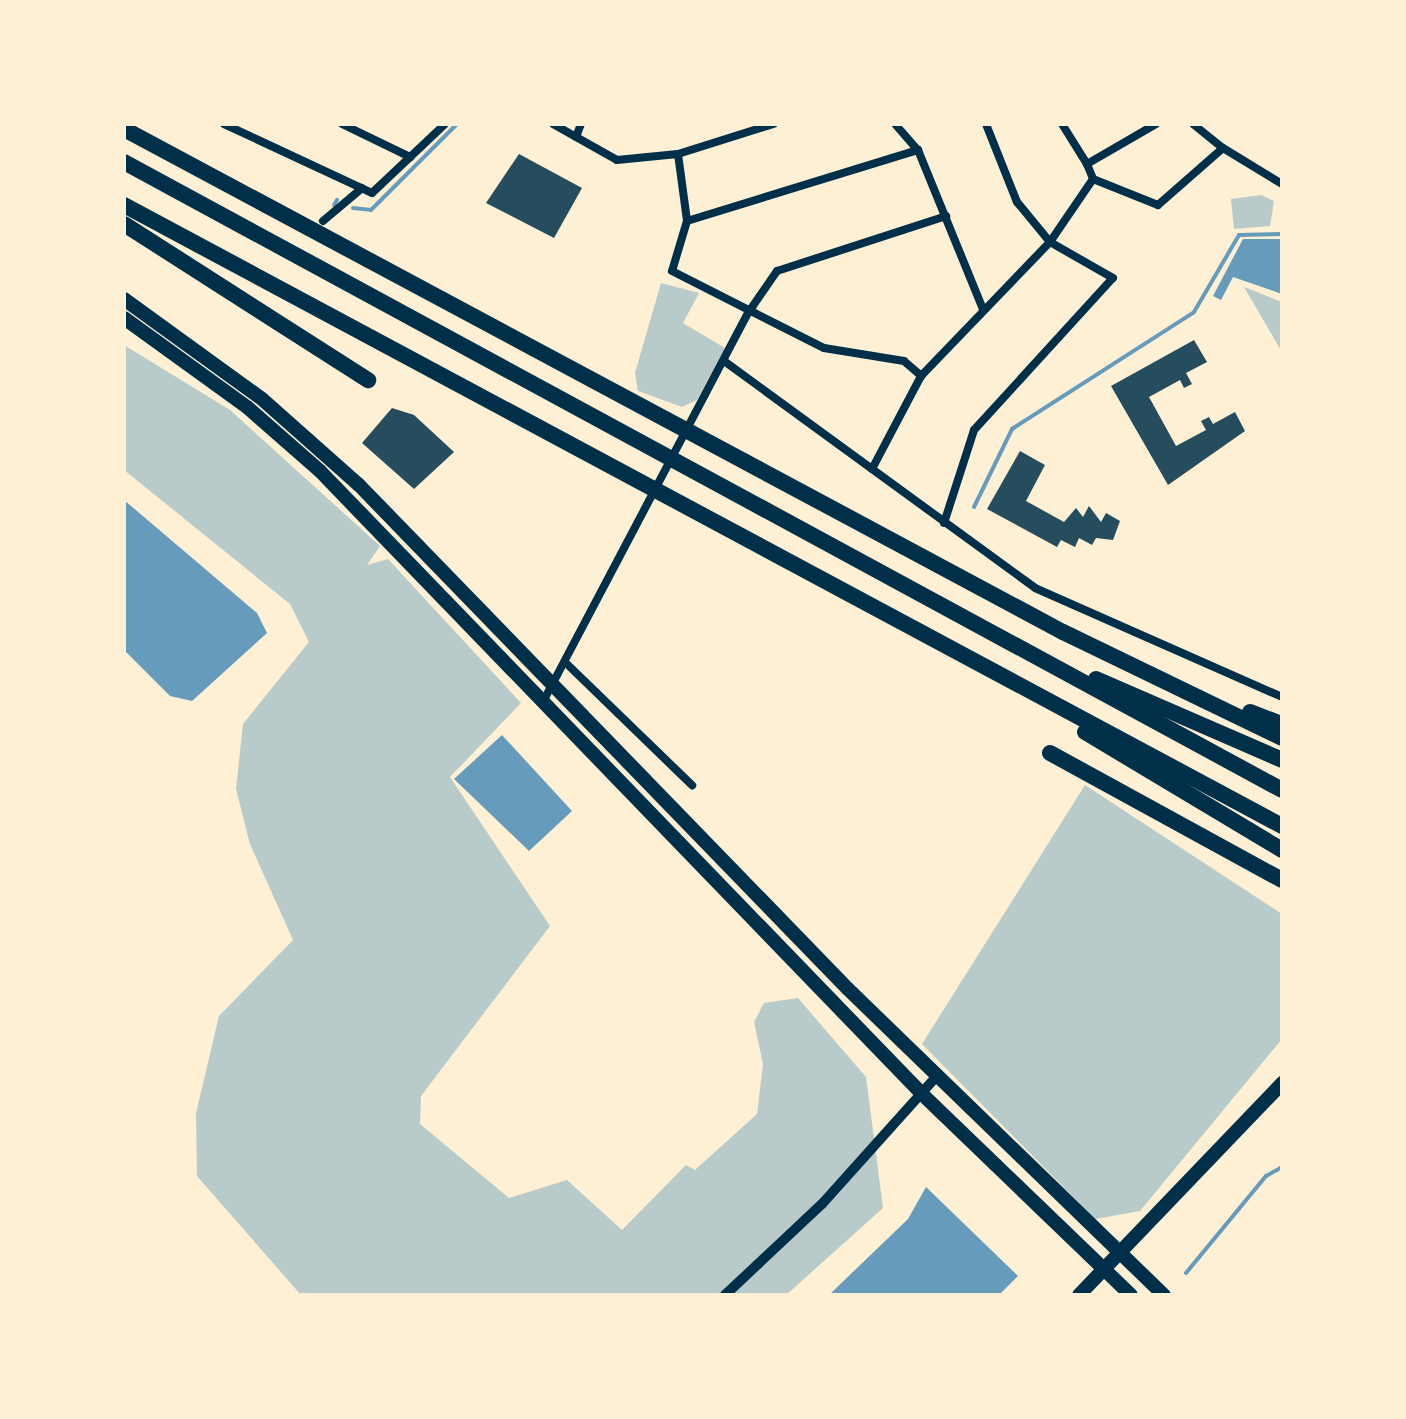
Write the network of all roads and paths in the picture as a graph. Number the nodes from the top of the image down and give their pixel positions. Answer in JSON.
{"nodes":[{"id":1,"x":224,"y":124,"type":"edge"},
{"id":2,"x":342,"y":124,"type":"edge"},
{"id":3,"x":445,"y":124,"type":"edge"},
{"id":4,"x":553,"y":124,"type":"edge"},
{"id":5,"x":581,"y":124,"type":"edge"},
{"id":6,"x":773,"y":124,"type":"edge"},
{"id":7,"x":895,"y":124,"type":"edge"},
{"id":8,"x":986,"y":124,"type":"edge"},
{"id":9,"x":1062,"y":124,"type":"edge"},
{"id":10,"x":1156,"y":124,"type":"edge"},
{"id":11,"x":1193,"y":124,"type":"edge"},
{"id":12,"x":124,"y":129,"type":"edge"},
{"id":13,"x":576,"y":137,"type":"junction"},
{"id":14,"x":1223,"y":148,"type":"junction"},
{"id":15,"x":918,"y":150,"type":"junction"},
{"id":16,"x":678,"y":154,"type":"junction"},
{"id":17,"x":410,"y":157,"type":"junction"},
{"id":18,"x":124,"y":162,"type":"edge"},
{"id":19,"x":1087,"y":164,"type":"junction"},
{"id":20,"x":1093,"y":179,"type":"junction"},
{"id":21,"x":1282,"y":184,"type":"edge"},
{"id":22,"x":362,"y":188,"type":"junction"},
{"id":23,"x":124,"y":205,"type":"edge"},
{"id":24,"x":946,"y":216,"type":"junction"},
{"id":25,"x":323,"y":221,"type":"dead end"},
{"id":26,"x":687,"y":221,"type":"junction"},
{"id":27,"x":124,"y":224,"type":"edge"},
{"id":28,"x":1050,"y":242,"type":"junction"},
{"id":29,"x":124,"y":299,"type":"edge"},
{"id":30,"x":983,"y":309,"type":"junction"},
{"id":31,"x":748,"y":313,"type":"junction"},
{"id":32,"x":124,"y":318,"type":"edge"},
{"id":33,"x":724,"y":361,"type":"junction"},
{"id":34,"x":921,"y":376,"type":"junction"},
{"id":35,"x":368,"y":380,"type":"dead end"},
{"id":36,"x":872,"y":469,"type":"junction"},
{"id":37,"x":944,"y":523,"type":"junction"},
{"id":38,"x":978,"y":626,"type":"junction"},
{"id":39,"x":965,"y":656,"type":"junction"},
{"id":40,"x":568,"y":665,"type":"junction"},
{"id":41,"x":1169,"y":682,"type":"junction"},
{"id":42,"x":557,"y":685,"type":"junction"},
{"id":43,"x":1282,"y":697,"type":"edge"},
{"id":44,"x":545,"y":698,"type":"junction"},
{"id":45,"x":1282,"y":724,"type":"edge"},
{"id":46,"x":1282,"y":738,"type":"edge"},
{"id":47,"x":1050,"y":753,"type":"dead end"},
{"id":48,"x":1282,"y":760,"type":"edge"},
{"id":49,"x":692,"y":785,"type":"dead end"},
{"id":50,"x":1282,"y":790,"type":"edge"},
{"id":51,"x":1282,"y":826,"type":"edge"},
{"id":52,"x":1282,"y":850,"type":"edge"},
{"id":53,"x":1282,"y":880,"type":"edge"},
{"id":54,"x":936,"y":1077,"type":"junction"},
{"id":55,"x":1282,"y":1083,"type":"edge"},
{"id":56,"x":922,"y":1094,"type":"junction"},
{"id":57,"x":1117,"y":1254,"type":"junction"},
{"id":58,"x":1102,"y":1271,"type":"junction"},
{"id":59,"x":725,"y":1295,"type":"edge"},
{"id":60,"x":1079,"y":1295,"type":"edge"},
{"id":61,"x":1131,"y":1295,"type":"edge"},
{"id":62,"x":1164,"y":1295,"type":"edge"}],
"edges":[{"from":1,"to":22,"type":"street"},
{"from":2,"to":17,"type":"street"},
{"from":3,"to":17,"type":"street"},
{"from":4,"to":13,"type":"street"},
{"from":5,"to":13,"type":"street"},
{"from":6,"to":16,"type":"street"},
{"from":7,"to":15,"type":"street"},
{"from":8,"to":28,"type":"street"},
{"from":9,"to":19,"type":"street"},
{"from":10,"to":19,"type":"street"},
{"from":11,"to":14,"type":"street"},
{"from":12,"to":41,"type":"highway"},
{"from":13,"to":16,"type":"street"},
{"from":14,"to":20,"type":"street"},
{"from":14,"to":21,"type":"street"},
{"from":15,"to":24,"type":"street"},
{"from":15,"to":26,"type":"street"},
{"from":16,"to":26,"type":"street"},
{"from":17,"to":22,"type":"street"},
{"from":18,"to":38,"type":"highway"},
{"from":19,"to":20,"type":"street"},
{"from":20,"to":28,"type":"street"},
{"from":22,"to":25,"type":"street"},
{"from":23,"to":39,"type":"highway"},
{"from":24,"to":30,"type":"street"},
{"from":24,"to":31,"type":"street"},
{"from":26,"to":31,"type":"street"},
{"from":27,"to":35,"type":"highway"},
{"from":28,"to":30,"type":"street"},
{"from":28,"to":37,"type":"street"},
{"from":29,"to":42,"type":"main road"},
{"from":30,"to":34,"type":"street"},
{"from":31,"to":33,"type":"street"},
{"from":31,"to":34,"type":"street"},
{"from":32,"to":44,"type":"main road"},
{"from":33,"to":36,"type":"street"},
{"from":33,"to":40,"type":"street"},
{"from":34,"to":36,"type":"street"},
{"from":36,"to":37,"type":"street"},
{"from":37,"to":43,"type":"street"},
{"from":38,"to":48,"type":"highway"},
{"from":38,"to":50,"type":"highway"},
{"from":39,"to":51,"type":"highway"},
{"from":39,"to":52,"type":"highway"},
{"from":40,"to":42,"type":"street"},
{"from":40,"to":49,"type":"street"},
{"from":41,"to":45,"type":"highway"},
{"from":41,"to":46,"type":"highway"},
{"from":42,"to":44,"type":"street"},
{"from":42,"to":54,"type":"main road"},
{"from":44,"to":56,"type":"main road"},
{"from":47,"to":53,"type":"highway"},
{"from":54,"to":56,"type":"street"},
{"from":54,"to":57,"type":"main road"},
{"from":55,"to":57,"type":"main road"},
{"from":56,"to":58,"type":"main road"},
{"from":56,"to":59,"type":"street"},
{"from":57,"to":58,"type":"main road"},
{"from":57,"to":62,"type":"main road"},
{"from":58,"to":60,"type":"main road"},
{"from":58,"to":61,"type":"main road"}]}
